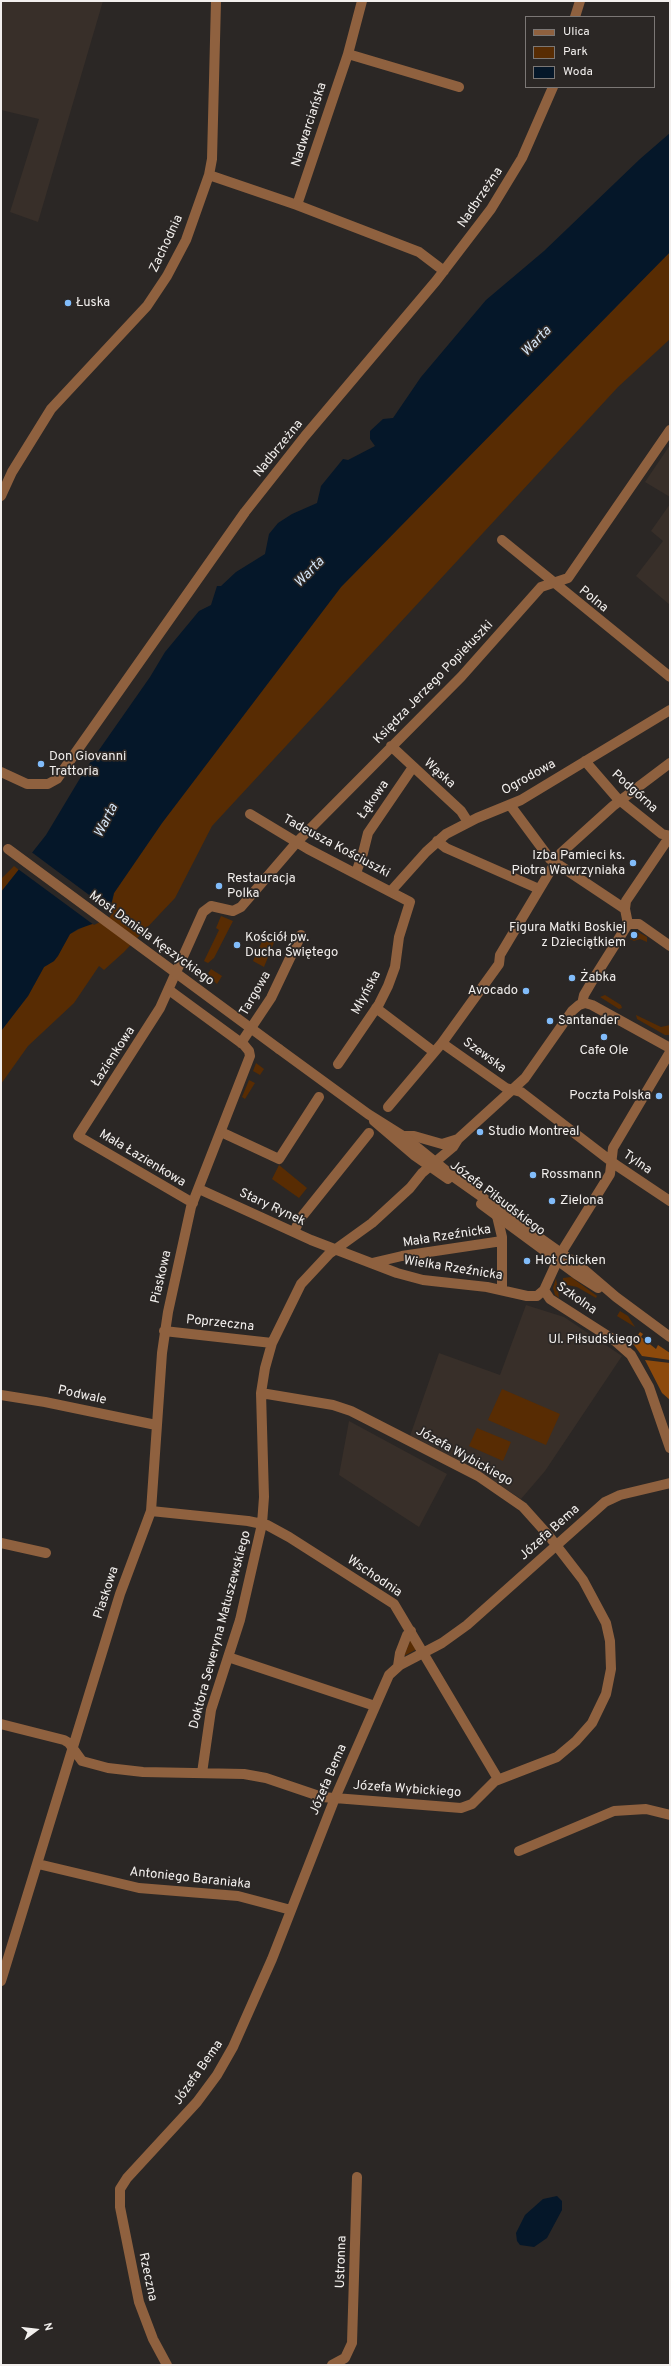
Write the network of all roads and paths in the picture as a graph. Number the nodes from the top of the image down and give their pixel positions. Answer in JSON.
{"nodes":[{"id":1,"x":216,"y":1,"type":"edge"},
{"id":2,"x":362,"y":1,"type":"edge"},
{"id":3,"x":580,"y":1,"type":"edge"},
{"id":4,"x":575,"y":16,"type":"edge"},
{"id":5,"x":348,"y":54,"type":"junction"},
{"id":6,"x":459,"y":87,"type":"dead end"},
{"id":7,"x":553,"y":88,"type":"edge"},
{"id":8,"x":209,"y":175,"type":"junction"},
{"id":9,"x":297,"y":205,"type":"junction"},
{"id":10,"x":444,"y":271,"type":"junction"},
{"id":11,"x":670,"y":430,"type":"edge"},
{"id":12,"x":1,"y":496,"type":"edge"},
{"id":13,"x":502,"y":540,"type":"dead end"},
{"id":14,"x":553,"y":583,"type":"junction"},
{"id":15,"x":670,"y":677,"type":"edge"},
{"id":16,"x":670,"y":710,"type":"edge"},
{"id":17,"x":391,"y":746,"type":"junction"},
{"id":18,"x":585,"y":761,"type":"junction"},
{"id":19,"x":670,"y":764,"type":"edge"},
{"id":20,"x":413,"y":768,"type":"junction"},
{"id":21,"x":1,"y":772,"type":"edge"},
{"id":22,"x":620,"y":801,"type":"junction"},
{"id":23,"x":510,"y":805,"type":"junction"},
{"id":24,"x":250,"y":814,"type":"dead end"},
{"id":25,"x":468,"y":822,"type":"junction"},
{"id":26,"x":670,"y":836,"type":"edge"},
{"id":27,"x":437,"y":841,"type":"junction"},
{"id":28,"x":297,"y":842,"type":"junction"},
{"id":29,"x":5,"y":847,"type":"edge"},
{"id":30,"x":554,"y":862,"type":"junction"},
{"id":31,"x":356,"y":873,"type":"junction"},
{"id":32,"x":539,"y":890,"type":"junction"},
{"id":33,"x":391,"y":891,"type":"junction"},
{"id":34,"x":410,"y":902,"type":"joint"},
{"id":35,"x":624,"y":909,"type":"junction"},
{"id":36,"x":233,"y":911,"type":"joint"},
{"id":37,"x":628,"y":924,"type":"junction"},
{"id":38,"x":300,"y":935,"type":"dead end"},
{"id":39,"x":670,"y":946,"type":"edge"},
{"id":40,"x":169,"y":990,"type":"junction"},
{"id":41,"x":582,"y":1004,"type":"junction"},
{"id":42,"x":376,"y":1008,"type":"junction"},
{"id":43,"x":241,"y":1043,"type":"junction"},
{"id":44,"x":442,"y":1043,"type":"junction"},
{"id":45,"x":670,"y":1048,"type":"edge"},
{"id":46,"x":279,"y":1049,"type":"joint"},
{"id":47,"x":434,"y":1052,"type":"junction"},
{"id":48,"x":670,"y":1052,"type":"edge"},
{"id":49,"x":338,"y":1064,"type":"dead end"},
{"id":50,"x":511,"y":1090,"type":"junction"},
{"id":51,"x":319,"y":1097,"type":"dead end"},
{"id":52,"x":388,"y":1107,"type":"dead end"},
{"id":53,"x":368,"y":1114,"type":"junction"},
{"id":54,"x":222,"y":1129,"type":"junction"},
{"id":55,"x":369,"y":1133,"type":"dead end"},
{"id":56,"x":78,"y":1136,"type":"joint"},
{"id":57,"x":403,"y":1136,"type":"junction"},
{"id":58,"x":458,"y":1139,"type":"junction"},
{"id":59,"x":611,"y":1161,"type":"junction"},
{"id":60,"x":434,"y":1164,"type":"junction"},
{"id":61,"x":199,"y":1189,"type":"junction"},
{"id":62,"x":670,"y":1201,"type":"edge"},
{"id":63,"x":193,"y":1203,"type":"junction"},
{"id":64,"x":497,"y":1216,"type":"junction"},
{"id":65,"x":294,"y":1232,"type":"junction"},
{"id":66,"x":502,"y":1241,"type":"junction"},
{"id":67,"x":335,"y":1249,"type":"junction"},
{"id":68,"x":559,"y":1257,"type":"junction"},
{"id":69,"x":372,"y":1263,"type":"junction"},
{"id":70,"x":502,"y":1290,"type":"junction"},
{"id":71,"x":544,"y":1290,"type":"junction"},
{"id":72,"x":164,"y":1331,"type":"junction"},
{"id":73,"x":670,"y":1337,"type":"edge"},
{"id":74,"x":272,"y":1343,"type":"junction"},
{"id":75,"x":261,"y":1393,"type":"junction"},
{"id":76,"x":1,"y":1395,"type":"edge"},
{"id":77,"x":156,"y":1425,"type":"junction"},
{"id":78,"x":670,"y":1448,"type":"edge"},
{"id":79,"x":670,"y":1483,"type":"edge"},
{"id":80,"x":151,"y":1511,"type":"junction"},
{"id":81,"x":262,"y":1524,"type":"junction"},
{"id":82,"x":1,"y":1543,"type":"edge"},
{"id":83,"x":556,"y":1545,"type":"junction"},
{"id":84,"x":46,"y":1554,"type":"dead end"},
{"id":85,"x":411,"y":1631,"type":"junction"},
{"id":86,"x":424,"y":1652,"type":"junction"},
{"id":87,"x":228,"y":1657,"type":"junction"},
{"id":88,"x":398,"y":1666,"type":"junction"},
{"id":89,"x":376,"y":1706,"type":"junction"},
{"id":90,"x":1,"y":1724,"type":"edge"},
{"id":91,"x":73,"y":1749,"type":"junction"},
{"id":92,"x":202,"y":1773,"type":"junction"},
{"id":93,"x":498,"y":1779,"type":"junction"},
{"id":94,"x":335,"y":1798,"type":"junction"},
{"id":95,"x":670,"y":1815,"type":"edge"},
{"id":96,"x":519,"y":1852,"type":"dead end"},
{"id":97,"x":38,"y":1864,"type":"junction"},
{"id":98,"x":291,"y":1910,"type":"junction"},
{"id":99,"x":1,"y":1981,"type":"edge"},
{"id":100,"x":358,"y":2177,"type":"dead end"},
{"id":101,"x":120,"y":2189,"type":"joint"},
{"id":102,"x":167,"y":2365,"type":"edge"},
{"id":103,"x":332,"y":2365,"type":"edge"}],
"edges":[{"from":1,"to":8,"type":"street","name":"Zachodnia"},
{"from":2,"to":5,"type":"street","name":"Nadwarciańska"},
{"from":3,"to":4,"type":"street"},
{"from":5,"to":6,"type":"street"},
{"from":5,"to":9,"type":"street","name":"Nadwarciańska"},
{"from":7,"to":10,"type":"street","name":"Nadbrzeżna"},
{"from":8,"to":9,"type":"street"},
{"from":8,"to":12,"type":"street","name":"Zachodnia"},
{"from":9,"to":10,"type":"street"},
{"from":10,"to":21,"type":"street","name":"Nadbrzeżna"},
{"from":11,"to":14,"type":"street","name":"Księdza Jerzego Popiełuszki"},
{"from":13,"to":14,"type":"street","name":"Polna"},
{"from":14,"to":15,"type":"street","name":"Polna"},
{"from":14,"to":17,"type":"street","name":"Księdza Jerzego Popiełuszki"},
{"from":16,"to":18,"type":"street","name":"Ogrodowa"},
{"from":17,"to":20,"type":"street","name":"Wąska"},
{"from":17,"to":28,"type":"street","name":"Księdza Jerzego Popiełuszki"},
{"from":18,"to":22,"type":"street","name":"Podgórna"},
{"from":18,"to":23,"type":"street","name":"Ogrodowa"},
{"from":19,"to":22,"type":"street"},
{"from":20,"to":25,"type":"street","name":"Wąska"},
{"from":20,"to":31,"type":"street","name":"Łąkowa"},
{"from":22,"to":26,"type":"street","name":"Podgórna"},
{"from":22,"to":30,"type":"street"},
{"from":23,"to":25,"type":"street","name":"Ogrodowa"},
{"from":23,"to":30,"type":"street"},
{"from":24,"to":28,"type":"street","name":"Tadeusza Kościuszki"},
{"from":25,"to":27,"type":"street","name":"Ogrodowa"},
{"from":26,"to":35,"type":"street"},
{"from":27,"to":32,"type":"street"},
{"from":27,"to":33,"type":"street","name":"Ogrodowa"},
{"from":28,"to":31,"type":"street","name":"Tadeusza Kościuszki"},
{"from":28,"to":36,"type":"street","name":"Księdza Jerzego Popiełuszki"},
{"from":29,"to":46,"type":"street","name":"Most Daniela Kęszyckiego","bridge":true},
{"from":30,"to":32,"type":"street"},
{"from":30,"to":35,"type":"street"},
{"from":31,"to":33,"type":"street","name":"Tadeusza Kościuszki"},
{"from":32,"to":44,"type":"street"},
{"from":33,"to":34,"type":"street","name":"Tadeusza Kościuszki"},
{"from":34,"to":42,"type":"street","name":"Młyńska"},
{"from":35,"to":37,"type":"street"},
{"from":36,"to":40,"type":"street","name":"Łazienkowa"},
{"from":37,"to":39,"type":"street"},
{"from":37,"to":41,"type":"street"},
{"from":38,"to":43,"type":"street","name":"Targowa"},
{"from":40,"to":43,"type":"street"},
{"from":40,"to":56,"type":"street","name":"Łazienkowa"},
{"from":41,"to":45,"type":"street"},
{"from":41,"to":50,"type":"street","name":"Doktora Seweryna Matuszewskiego"},
{"from":42,"to":47,"type":"street"},
{"from":42,"to":49,"type":"street","name":"Młyńska"},
{"from":43,"to":54,"type":"street"},
{"from":44,"to":47,"type":"street"},
{"from":44,"to":50,"type":"street","name":"Szewska"},
{"from":46,"to":53,"type":"street","name":"Józefa Piłsudskiego"},
{"from":47,"to":52,"type":"street"},
{"from":48,"to":59,"type":"street","name":"Szkolna"},
{"from":50,"to":58,"type":"street","name":"Doktora Seweryna Matuszewskiego"},
{"from":50,"to":59,"type":"street","name":"Szewska"},
{"from":51,"to":54,"type":"street"},
{"from":53,"to":57,"type":"street","name":"Józefa Piłsudskiego"},
{"from":53,"to":60,"type":"street","name":"Józefa Piłsudskiego"},
{"from":54,"to":61,"type":"street"},
{"from":55,"to":65,"type":"street"},
{"from":56,"to":63,"type":"street","name":"Mała Łazienkowa"},
{"from":57,"to":58,"type":"street"},
{"from":57,"to":60,"type":"street","name":"Józefa Piłsudskiego"},
{"from":58,"to":60,"type":"street","name":"Doktora Seweryna Matuszewskiego"},
{"from":59,"to":62,"type":"street","name":"Tylna"},
{"from":59,"to":68,"type":"street","name":"Szkolna"},
{"from":60,"to":64,"type":"street","name":"Józefa Piłsudskiego"},
{"from":60,"to":67,"type":"street","name":"Doktora Seweryna Matuszewskiego"},
{"from":60,"to":68,"type":"street","name":"Józefa Piłsudskiego"},
{"from":61,"to":63,"type":"street"},
{"from":61,"to":65,"type":"street","name":"Stary Rynek"},
{"from":63,"to":72,"type":"street","name":"Piaskowa"},
{"from":64,"to":66,"type":"street"},
{"from":64,"to":68,"type":"street","name":"Józefa Piłsudskiego"},
{"from":65,"to":67,"type":"street","name":"Stary Rynek"},
{"from":66,"to":69,"type":"street","name":"Mała Rzeźnicka"},
{"from":66,"to":70,"type":"street"},
{"from":67,"to":69,"type":"street","name":"Wielka Rzeźnicka"},
{"from":67,"to":74,"type":"street","name":"Doktora Seweryna Matuszewskiego"},
{"from":68,"to":71,"type":"street","name":"Szkolna"},
{"from":68,"to":73,"type":"street","name":"Józefa Piłsudskiego"},
{"from":69,"to":70,"type":"street","name":"Wielka Rzeźnicka"},
{"from":70,"to":71,"type":"street","name":"Wielka Rzeźnicka"},
{"from":71,"to":78,"type":"street","name":"Szkolna"},
{"from":72,"to":74,"type":"street","name":"Poprzeczna"},
{"from":72,"to":77,"type":"street","name":"Piaskowa"},
{"from":74,"to":75,"type":"street","name":"Doktora Seweryna Matuszewskiego"},
{"from":75,"to":81,"type":"street","name":"Doktora Seweryna Matuszewskiego"},
{"from":75,"to":83,"type":"street","name":"Józefa Wybickiego"},
{"from":76,"to":77,"type":"street","name":"Podwale"},
{"from":77,"to":80,"type":"street","name":"Piaskowa"},
{"from":79,"to":83,"type":"street","name":"Józefa Bema"},
{"from":80,"to":81,"type":"street","name":"Wschodnia"},
{"from":80,"to":91,"type":"street","name":"Piaskowa"},
{"from":81,"to":85,"type":"street","name":"Wschodnia"},
{"from":81,"to":87,"type":"street","name":"Doktora Seweryna Matuszewskiego"},
{"from":82,"to":84,"type":"street"},
{"from":83,"to":86,"type":"street","name":"Józefa Bema"},
{"from":83,"to":93,"type":"street","name":"Józefa Wybickiego"},
{"from":85,"to":86,"type":"street","name":"Wschodnia"},
{"from":85,"to":88,"type":"street"},
{"from":86,"to":88,"type":"street","name":"Józefa Bema"},
{"from":86,"to":93,"type":"street","name":"Wschodnia"},
{"from":87,"to":89,"type":"street"},
{"from":87,"to":92,"type":"street","name":"Doktora Seweryna Matuszewskiego"},
{"from":88,"to":89,"type":"street","name":"Józefa Bema"},
{"from":89,"to":94,"type":"street","name":"Józefa Bema"},
{"from":90,"to":91,"type":"street","name":"Józefa Wybickiego"},
{"from":91,"to":92,"type":"street","name":"Józefa Wybickiego"},
{"from":91,"to":97,"type":"street","name":"Piaskowa"},
{"from":92,"to":94,"type":"street","name":"Józefa Wybickiego"},
{"from":93,"to":94,"type":"street","name":"Józefa Wybickiego"},
{"from":94,"to":98,"type":"street","name":"Józefa Bema"},
{"from":95,"to":96,"type":"street"},
{"from":97,"to":98,"type":"street","name":"Antoniego Baraniaka"},
{"from":97,"to":99,"type":"street","name":"Piaskowa"},
{"from":98,"to":101,"type":"street","name":"Józefa Bema"},
{"from":100,"to":103,"type":"street","name":"Ustronna"},
{"from":101,"to":102,"type":"street","name":"Rzeczna"}]}
